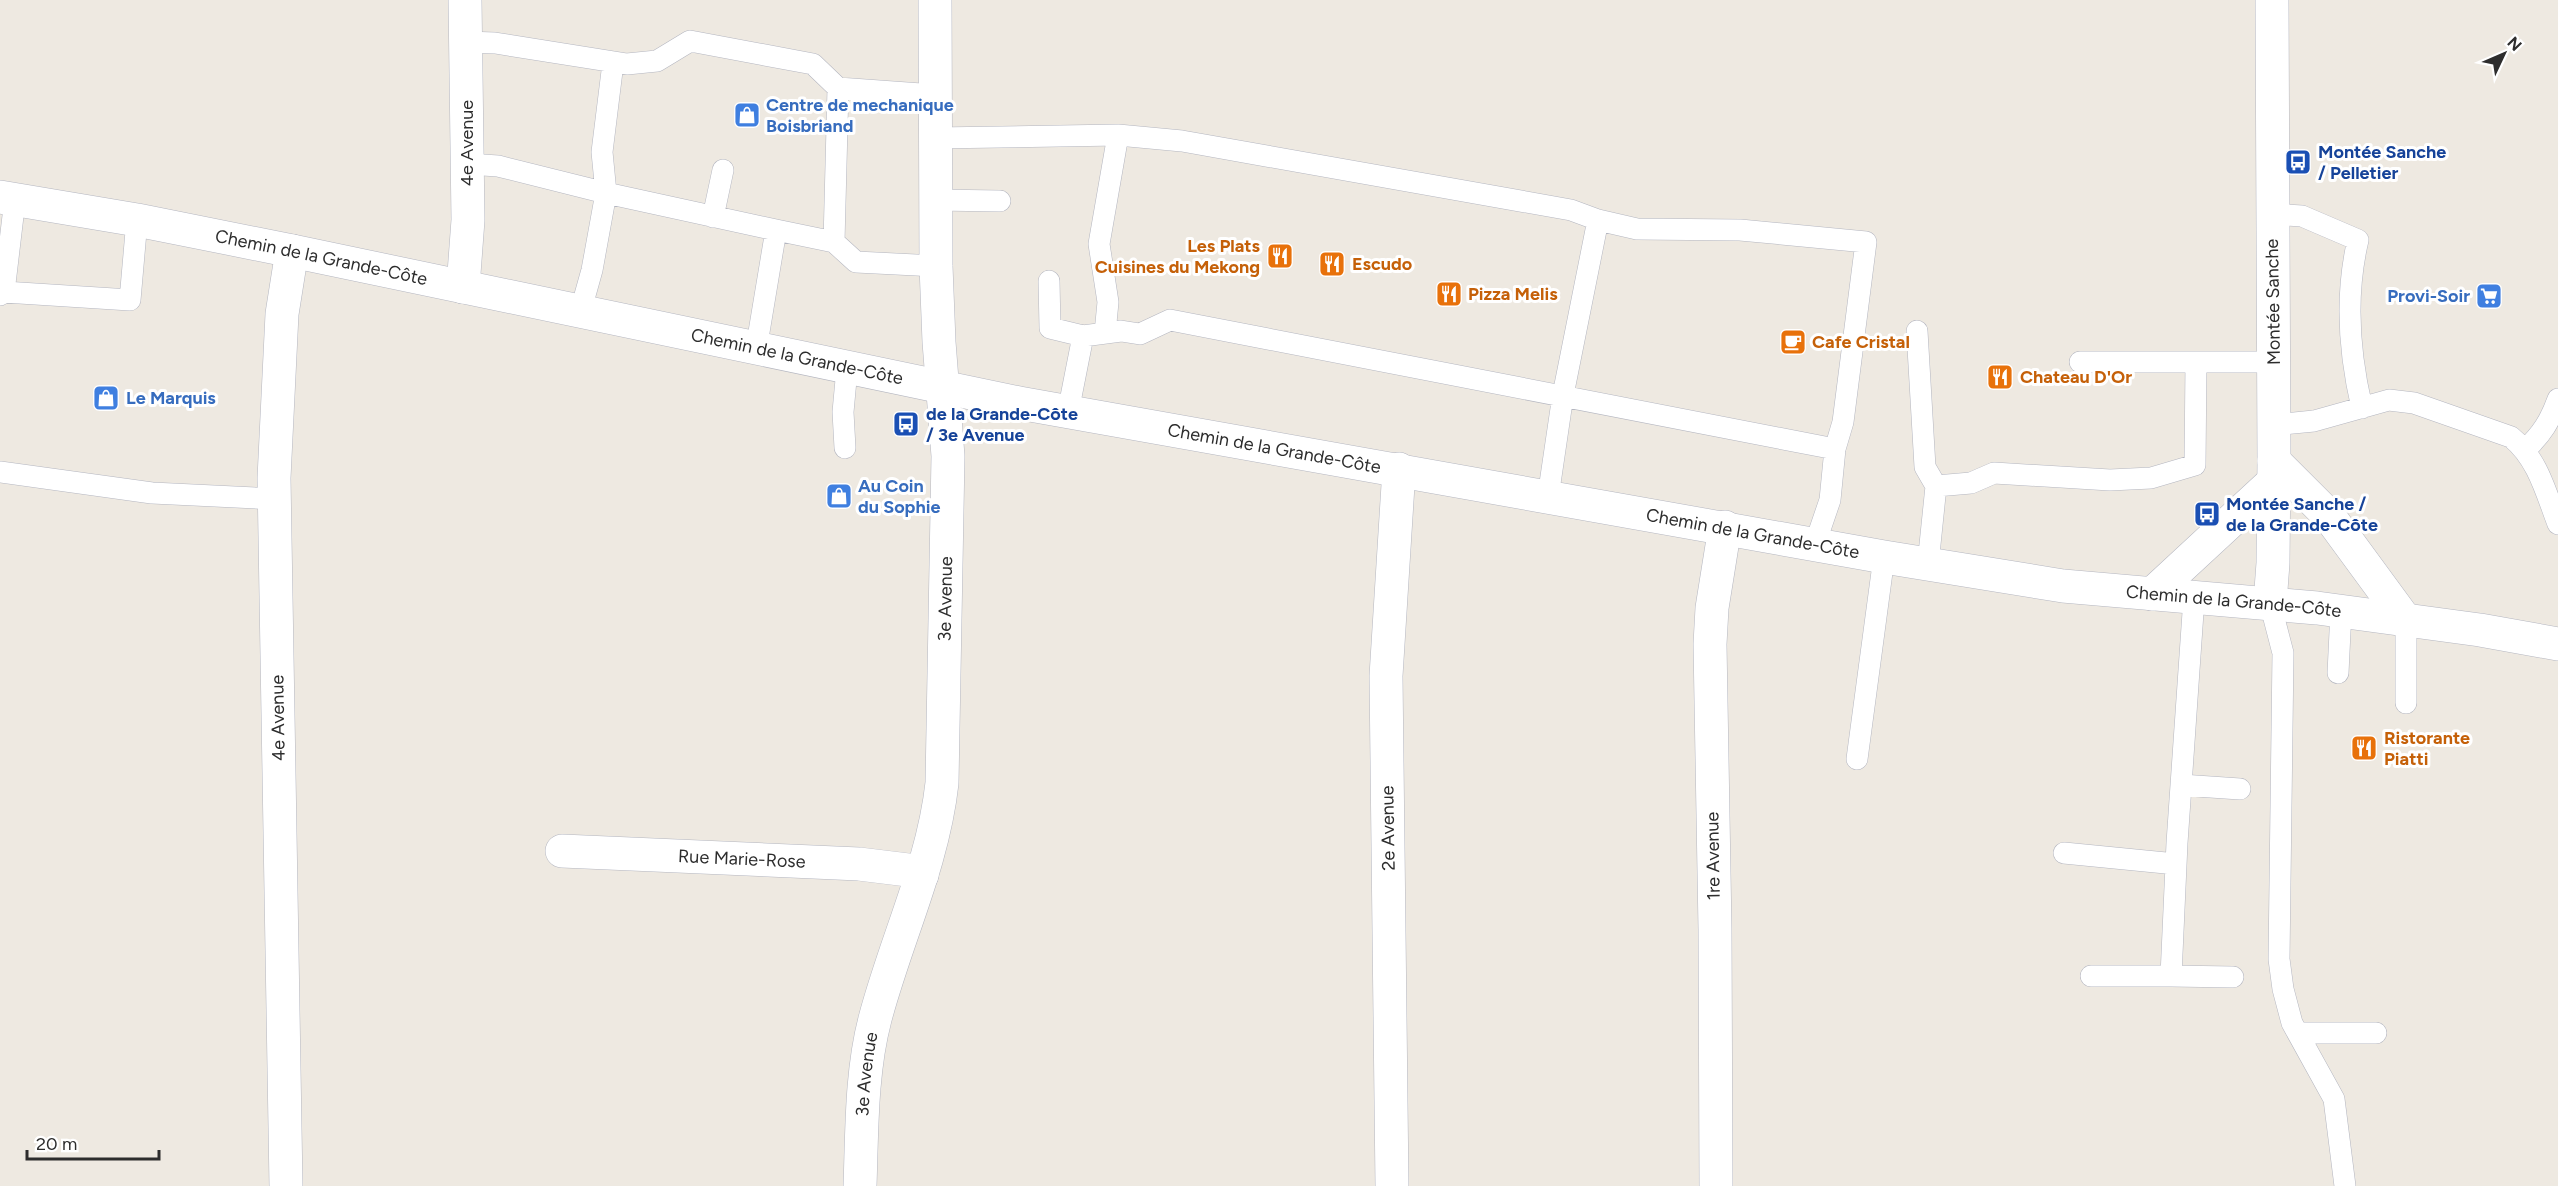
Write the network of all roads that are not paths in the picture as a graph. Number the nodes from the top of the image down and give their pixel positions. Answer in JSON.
{"nodes":[{"id":1,"x":465,"y":0,"type":"edge"},
{"id":2,"x":935,"y":0,"type":"edge"},
{"id":3,"x":2272,"y":0,"type":"edge"},
{"id":4,"x":466,"y":42,"type":"junction"},
{"id":5,"x":613,"y":63,"type":"junction"},
{"id":6,"x":838,"y":88,"type":"junction"},
{"id":7,"x":935,"y":95,"type":"junction"},
{"id":8,"x":1118,"y":135,"type":"junction"},
{"id":9,"x":935,"y":138,"type":"junction"},
{"id":10,"x":468,"y":164,"type":"junction"},
{"id":11,"x":723,"y":170,"type":"dead end"},
{"id":12,"x":606,"y":193,"type":"junction"},
{"id":13,"x":8,"y":198,"type":"edge"},
{"id":14,"x":935,"y":200,"type":"junction"},
{"id":15,"x":1000,"y":201,"type":"dead end"},
{"id":16,"x":2272,"y":214,"type":"junction"},
{"id":17,"x":713,"y":217,"type":"junction"},
{"id":18,"x":137,"y":220,"type":"junction"},
{"id":19,"x":1598,"y":220,"type":"junction"},
{"id":20,"x":776,"y":230,"type":"junction"},
{"id":21,"x":834,"y":242,"type":"junction"},
{"id":22,"x":292,"y":251,"type":"junction"},
{"id":23,"x":936,"y":266,"type":"junction"},
{"id":24,"x":1050,"y":281,"type":"dead end"},
{"id":25,"x":464,"y":287,"type":"junction"},
{"id":26,"x":2,"y":293,"type":"edge"},
{"id":27,"x":580,"y":313,"type":"junction"},
{"id":28,"x":1917,"y":331,"type":"dead end"},
{"id":29,"x":1105,"y":333,"type":"junction"},
{"id":30,"x":1083,"y":336,"type":"junction"},
{"id":31,"x":756,"y":350,"type":"junction"},
{"id":32,"x":2080,"y":362,"type":"dead end"},
{"id":33,"x":2274,"y":362,"type":"junction"},
{"id":34,"x":2196,"y":363,"type":"junction"},
{"id":35,"x":847,"y":369,"type":"junction"},
{"id":36,"x":942,"y":388,"type":"junction"},
{"id":37,"x":1563,"y":395,"type":"junction"},
{"id":38,"x":2558,"y":399,"type":"edge"},
{"id":39,"x":2362,"y":408,"type":"junction"},
{"id":40,"x":1068,"y":412,"type":"junction"},
{"id":41,"x":2274,"y":425,"type":"junction"},
{"id":42,"x":845,"y":448,"type":"dead end"},
{"id":43,"x":1835,"y":449,"type":"junction"},
{"id":44,"x":2525,"y":450,"type":"junction"},
{"id":45,"x":1399,"y":469,"type":"junction"},
{"id":46,"x":0,"y":472,"type":"edge"},
{"id":47,"x":2274,"y":472,"type":"junction"},
{"id":48,"x":1936,"y":486,"type":"junction"},
{"id":49,"x":1548,"y":497,"type":"junction"},
{"id":50,"x":275,"y":499,"type":"junction"},
{"id":51,"x":2558,"y":524,"type":"edge"},
{"id":52,"x":1725,"y":527,"type":"junction"},
{"id":53,"x":1815,"y":544,"type":"junction"},
{"id":54,"x":1884,"y":557,"type":"junction"},
{"id":55,"x":1928,"y":564,"type":"junction"},
{"id":56,"x":2152,"y":594,"type":"junction"},
{"id":57,"x":2194,"y":598,"type":"junction"},
{"id":58,"x":2270,"y":603,"type":"junction"},
{"id":59,"x":2341,"y":612,"type":"junction"},
{"id":60,"x":2406,"y":621,"type":"junction"},
{"id":61,"x":2558,"y":644,"type":"edge"},
{"id":62,"x":2338,"y":673,"type":"dead end"},
{"id":63,"x":2406,"y":703,"type":"dead end"},
{"id":64,"x":1857,"y":759,"type":"dead end"},
{"id":65,"x":2181,"y":784,"type":"junction"},
{"id":66,"x":2240,"y":789,"type":"dead end"},
{"id":67,"x":562,"y":850,"type":"dead end"},
{"id":68,"x":2064,"y":854,"type":"dead end"},
{"id":69,"x":2176,"y":864,"type":"junction"},
{"id":70,"x":922,"y":875,"type":"junction"},
{"id":71,"x":2091,"y":976,"type":"dead end"},
{"id":72,"x":2171,"y":976,"type":"junction"},
{"id":73,"x":2233,"y":977,"type":"dead end"},
{"id":74,"x":2298,"y":1033,"type":"junction"},
{"id":75,"x":2376,"y":1033,"type":"dead end"},
{"id":76,"x":286,"y":1186,"type":"edge"},
{"id":77,"x":860,"y":1186,"type":"edge"},
{"id":78,"x":1392,"y":1186,"type":"edge"},
{"id":79,"x":1716,"y":1186,"type":"edge"},
{"id":80,"x":2345,"y":1186,"type":"edge"}],
"edges":[{"from":1,"to":4,"type":"street","name":"4e Avenue"},
{"from":2,"to":7,"type":"street","name":"3e Avenue"},
{"from":3,"to":16,"type":"street","name":"Montée Sanche"},
{"from":4,"to":5,"type":"lane"},
{"from":4,"to":10,"type":"street","name":"4e Avenue"},
{"from":5,"to":6,"type":"lane"},
{"from":5,"to":12,"type":"lane"},
{"from":6,"to":7,"type":"lane"},
{"from":6,"to":21,"type":"lane"},
{"from":7,"to":9,"type":"street","name":"3e Avenue"},
{"from":8,"to":9,"type":"lane"},
{"from":8,"to":19,"type":"lane"},
{"from":8,"to":29,"type":"lane"},
{"from":9,"to":14,"type":"street","name":"3e Avenue"},
{"from":10,"to":12,"type":"lane"},
{"from":10,"to":25,"type":"street","name":"4e Avenue"},
{"from":11,"to":17,"type":"lane"},
{"from":12,"to":17,"type":"lane"},
{"from":12,"to":27,"type":"lane"},
{"from":13,"to":18,"type":"street","name":"Chemin de la Grande-Côte"},
{"from":13,"to":26,"type":"lane"},
{"from":14,"to":15,"type":"lane"},
{"from":14,"to":23,"type":"street","name":"3e Avenue"},
{"from":16,"to":33,"type":"street","name":"Montée Sanche"},
{"from":16,"to":39,"type":"lane"},
{"from":17,"to":20,"type":"lane"},
{"from":18,"to":22,"type":"street","name":"Chemin de la Grande-Côte"},
{"from":18,"to":26,"type":"lane"},
{"from":19,"to":37,"type":"lane"},
{"from":19,"to":43,"type":"lane"},
{"from":20,"to":21,"type":"lane"},
{"from":20,"to":31,"type":"lane"},
{"from":21,"to":23,"type":"lane"},
{"from":22,"to":25,"type":"street","name":"Chemin de la Grande-Côte"},
{"from":22,"to":50,"type":"street","name":"4e Avenue"},
{"from":23,"to":36,"type":"street","name":"3e Avenue"},
{"from":24,"to":30,"type":"lane"},
{"from":25,"to":27,"type":"street","name":"Chemin de la Grande-Côte"},
{"from":27,"to":31,"type":"street","name":"Chemin de la Grande-Côte"},
{"from":28,"to":48,"type":"lane"},
{"from":29,"to":30,"type":"lane"},
{"from":29,"to":37,"type":"lane"},
{"from":30,"to":40,"type":"lane"},
{"from":31,"to":35,"type":"street","name":"Chemin de la Grande-Côte"},
{"from":32,"to":34,"type":"lane"},
{"from":33,"to":34,"type":"lane"},
{"from":33,"to":41,"type":"street","name":"Montée Sanche"},
{"from":34,"to":48,"type":"lane"},
{"from":35,"to":36,"type":"street","name":"Chemin de la Grande-Côte"},
{"from":35,"to":42,"type":"lane"},
{"from":36,"to":40,"type":"street","name":"Chemin de la Grande-Côte"},
{"from":36,"to":70,"type":"street","name":"3e Avenue"},
{"from":37,"to":43,"type":"lane"},
{"from":37,"to":49,"type":"lane"},
{"from":38,"to":44,"type":"lane"},
{"from":39,"to":41,"type":"lane"},
{"from":39,"to":44,"type":"lane"},
{"from":40,"to":45,"type":"street","name":"Chemin de la Grande-Côte"},
{"from":41,"to":47,"type":"street","name":"Montée Sanche"},
{"from":43,"to":53,"type":"lane"},
{"from":44,"to":51,"type":"lane"},
{"from":45,"to":49,"type":"street","name":"Chemin de la Grande-Côte"},
{"from":45,"to":78,"type":"street","name":"2e Avenue"},
{"from":46,"to":50,"type":"lane"},
{"from":47,"to":56,"type":"street"},
{"from":47,"to":58,"type":"street","name":"Montée Sanche"},
{"from":47,"to":60,"type":"street"},
{"from":48,"to":55,"type":"lane"},
{"from":49,"to":52,"type":"street","name":"Chemin de la Grande-Côte"},
{"from":50,"to":76,"type":"street","name":"4e Avenue"},
{"from":52,"to":53,"type":"street","name":"Chemin de la Grande-Côte"},
{"from":52,"to":79,"type":"street","name":"1re Avenue"},
{"from":53,"to":54,"type":"street","name":"Chemin de la Grande-Côte"},
{"from":54,"to":55,"type":"street","name":"Chemin de la Grande-Côte"},
{"from":54,"to":64,"type":"lane"},
{"from":55,"to":56,"type":"street","name":"Chemin de la Grande-Côte"},
{"from":56,"to":57,"type":"street","name":"Chemin de la Grande-Côte"},
{"from":57,"to":58,"type":"street","name":"Chemin de la Grande-Côte"},
{"from":57,"to":65,"type":"lane"},
{"from":58,"to":59,"type":"street","name":"Chemin de la Grande-Côte"},
{"from":58,"to":74,"type":"lane"},
{"from":59,"to":60,"type":"street","name":"Chemin de la Grande-Côte"},
{"from":59,"to":62,"type":"lane"},
{"from":60,"to":61,"type":"street","name":"Chemin de la Grande-Côte"},
{"from":60,"to":63,"type":"lane"},
{"from":65,"to":66,"type":"lane"},
{"from":65,"to":69,"type":"lane"},
{"from":67,"to":70,"type":"street","name":"Rue Marie-Rose"},
{"from":68,"to":69,"type":"lane"},
{"from":69,"to":72,"type":"lane"},
{"from":70,"to":77,"type":"street","name":"3e Avenue"},
{"from":71,"to":72,"type":"lane"},
{"from":72,"to":73,"type":"lane"},
{"from":74,"to":75,"type":"lane"},
{"from":74,"to":80,"type":"lane"}]}
